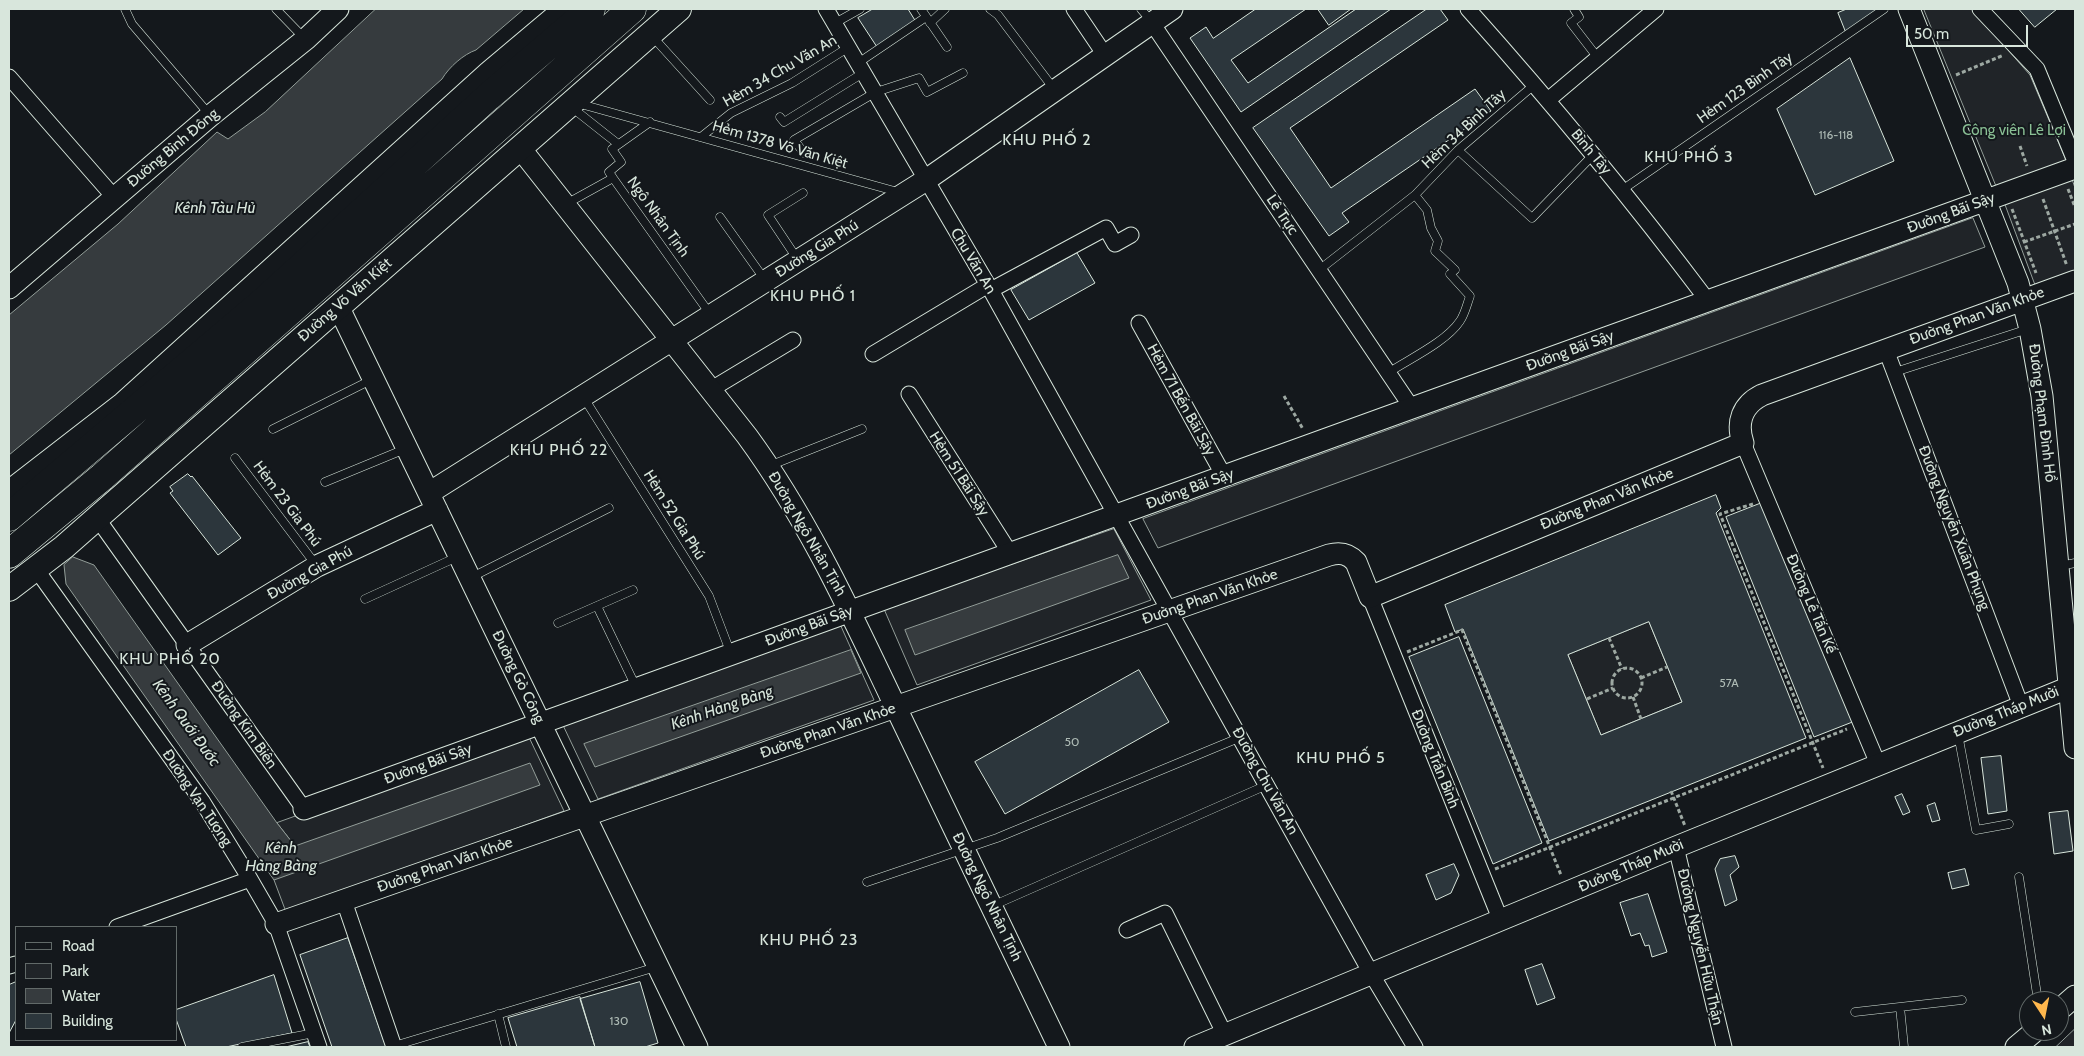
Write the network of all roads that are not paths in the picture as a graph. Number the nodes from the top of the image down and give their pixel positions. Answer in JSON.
{"nodes":[{"id":1,"x":126,"y":9,"type":"edge"},
{"id":2,"x":276,"y":9,"type":"edge"},
{"id":3,"x":338,"y":9,"type":"edge"},
{"id":4,"x":566,"y":9,"type":"edge"},
{"id":5,"x":591,"y":9,"type":"edge"},
{"id":6,"x":679,"y":9,"type":"edge"},
{"id":7,"x":826,"y":9,"type":"edge"},
{"id":8,"x":860,"y":9,"type":"edge"},
{"id":9,"x":920,"y":9,"type":"edge"},
{"id":10,"x":945,"y":9,"type":"edge"},
{"id":11,"x":990,"y":9,"type":"edge"},
{"id":12,"x":1006,"y":9,"type":"edge"},
{"id":13,"x":1074,"y":9,"type":"edge"},
{"id":14,"x":1172,"y":9,"type":"edge"},
{"id":15,"x":1574,"y":9,"type":"edge"},
{"id":16,"x":1656,"y":9,"type":"edge"},
{"id":17,"x":1884,"y":9,"type":"edge"},
{"id":18,"x":1909,"y":9,"type":"edge"},
{"id":19,"x":1980,"y":9,"type":"edge"},
{"id":20,"x":1471,"y":10,"type":"edge"},
{"id":21,"x":998,"y":15,"type":"junction"},
{"id":22,"x":1147,"y":16,"type":"edge"},
{"id":23,"x":928,"y":20,"type":"junction"},
{"id":24,"x":649,"y":22,"type":"edge"},
{"id":25,"x":835,"y":24,"type":"junction"},
{"id":26,"x":306,"y":39,"type":"junction"},
{"id":27,"x":849,"y":47,"type":"junction"},
{"id":28,"x":947,"y":47,"type":"dead end"},
{"id":29,"x":1105,"y":55,"type":"junction"},
{"id":30,"x":1598,"y":58,"type":"junction"},
{"id":31,"x":860,"y":68,"type":"junction"},
{"id":32,"x":963,"y":73,"type":"dead end"},
{"id":33,"x":9,"y":77,"type":"edge"},
{"id":34,"x":1534,"y":85,"type":"junction"},
{"id":35,"x":1055,"y":90,"type":"junction"},
{"id":36,"x":876,"y":92,"type":"junction"},
{"id":37,"x":710,"y":100,"type":"dead end"},
{"id":38,"x":1548,"y":100,"type":"junction"},
{"id":39,"x":571,"y":104,"type":"junction"},
{"id":40,"x":210,"y":116,"type":"junction"},
{"id":41,"x":780,"y":116,"type":"dead end"},
{"id":42,"x":650,"y":122,"type":"junction"},
{"id":43,"x":701,"y":137,"type":"junction"},
{"id":44,"x":618,"y":144,"type":"junction"},
{"id":45,"x":520,"y":148,"type":"junction"},
{"id":46,"x":1458,"y":150,"type":"junction"},
{"id":47,"x":804,"y":153,"type":"dead end"},
{"id":48,"x":1593,"y":155,"type":"junction"},
{"id":49,"x":2075,"y":162,"type":"edge"},
{"id":50,"x":2075,"y":168,"type":"edge"},
{"id":51,"x":613,"y":178,"type":"junction"},
{"id":52,"x":926,"y":180,"type":"junction"},
{"id":53,"x":1622,"y":190,"type":"junction"},
{"id":54,"x":802,"y":193,"type":"dead end"},
{"id":55,"x":904,"y":194,"type":"junction"},
{"id":56,"x":1415,"y":195,"type":"junction"},
{"id":57,"x":114,"y":197,"type":"junction"},
{"id":58,"x":1985,"y":201,"type":"junction"},
{"id":59,"x":565,"y":204,"type":"junction"},
{"id":60,"x":720,"y":217,"type":"dead end"},
{"id":61,"x":1132,"y":235,"type":"dead end"},
{"id":62,"x":798,"y":261,"type":"junction"},
{"id":63,"x":1318,"y":270,"type":"junction"},
{"id":64,"x":2067,"y":272,"type":"edge"},
{"id":65,"x":766,"y":281,"type":"junction"},
{"id":66,"x":990,"y":287,"type":"junction"},
{"id":67,"x":9,"y":288,"type":"edge"},
{"id":68,"x":2023,"y":299,"type":"junction"},
{"id":69,"x":1708,"y":301,"type":"junction"},
{"id":70,"x":338,"y":306,"type":"junction"},
{"id":71,"x":712,"y":316,"type":"junction"},
{"id":72,"x":1139,"y":323,"type":"dead end"},
{"id":73,"x":2030,"y":329,"type":"junction"},
{"id":74,"x":793,"y":340,"type":"dead end"},
{"id":75,"x":672,"y":341,"type":"junction"},
{"id":76,"x":1886,"y":350,"type":"junction"},
{"id":77,"x":873,"y":354,"type":"dead end"},
{"id":78,"x":1895,"y":372,"type":"junction"},
{"id":79,"x":1388,"y":373,"type":"junction"},
{"id":80,"x":373,"y":379,"type":"junction"},
{"id":81,"x":710,"y":390,"type":"junction"},
{"id":82,"x":908,"y":394,"type":"dead end"},
{"id":83,"x":582,"y":397,"type":"junction"},
{"id":84,"x":1412,"y":408,"type":"junction"},
{"id":85,"x":273,"y":429,"type":"dead end"},
{"id":86,"x":862,"y":429,"type":"dead end"},
{"id":87,"x":1743,"y":443,"type":"junction"},
{"id":88,"x":407,"y":448,"type":"junction"},
{"id":89,"x":235,"y":458,"type":"dead end"},
{"id":90,"x":769,"y":466,"type":"junction"},
{"id":91,"x":1224,"y":476,"type":"junction"},
{"id":92,"x":324,"y":482,"type":"dead end"},
{"id":93,"x":9,"y":493,"type":"edge"},
{"id":94,"x":433,"y":501,"type":"junction"},
{"id":95,"x":609,"y":508,"type":"dead end"},
{"id":96,"x":1118,"y":515,"type":"junction"},
{"id":97,"x":9,"y":518,"type":"edge"},
{"id":98,"x":97,"y":518,"type":"junction"},
{"id":99,"x":9,"y":554,"type":"edge"},
{"id":100,"x":1010,"y":554,"type":"junction"},
{"id":101,"x":459,"y":556,"type":"junction"},
{"id":102,"x":2067,"y":564,"type":"edge"},
{"id":103,"x":317,"y":566,"type":"junction"},
{"id":104,"x":36,"y":569,"type":"junction"},
{"id":105,"x":470,"y":578,"type":"junction"},
{"id":106,"x":9,"y":589,"type":"edge"},
{"id":107,"x":633,"y":590,"type":"dead end"},
{"id":108,"x":1370,"y":597,"type":"junction"},
{"id":109,"x":365,"y":599,"type":"dead end"},
{"id":110,"x":598,"y":606,"type":"junction"},
{"id":111,"x":851,"y":611,"type":"junction"},
{"id":112,"x":1171,"y":611,"type":"junction"},
{"id":113,"x":558,"y":623,"type":"dead end"},
{"id":114,"x":187,"y":645,"type":"junction"},
{"id":115,"x":731,"y":654,"type":"junction"},
{"id":116,"x":2072,"y":686,"type":"edge"},
{"id":117,"x":637,"y":688,"type":"junction"},
{"id":118,"x":2021,"y":706,"type":"junction"},
{"id":119,"x":896,"y":707,"type":"junction"},
{"id":120,"x":540,"y":724,"type":"junction"},
{"id":121,"x":1958,"y":732,"type":"junction"},
{"id":122,"x":1241,"y":737,"type":"junction"},
{"id":123,"x":2075,"y":748,"type":"edge"},
{"id":124,"x":1878,"y":764,"type":"junction"},
{"id":125,"x":1267,"y":785,"type":"junction"},
{"id":126,"x":304,"y":809,"type":"joint"},
{"id":127,"x":585,"y":816,"type":"junction"},
{"id":128,"x":2009,"y":824,"type":"dead end"},
{"id":129,"x":1684,"y":844,"type":"junction"},
{"id":130,"x":964,"y":849,"type":"junction"},
{"id":131,"x":2019,"y":877,"type":"dead end"},
{"id":132,"x":250,"y":879,"type":"junction"},
{"id":133,"x":867,"y":882,"type":"dead end"},
{"id":134,"x":344,"y":901,"type":"junction"},
{"id":135,"x":991,"y":906,"type":"junction"},
{"id":136,"x":1501,"y":920,"type":"junction"},
{"id":137,"x":276,"y":924,"type":"junction"},
{"id":138,"x":120,"y":926,"type":"edge"},
{"id":139,"x":1127,"y":930,"type":"dead end"},
{"id":140,"x":658,"y":966,"type":"junction"},
{"id":141,"x":1372,"y":975,"type":"junction"},
{"id":142,"x":2036,"y":991,"type":"edge"},
{"id":143,"x":1962,"y":1000,"type":"dead end"},
{"id":144,"x":1900,"y":1007,"type":"junction"},
{"id":145,"x":1855,"y":1012,"type":"dead end"},
{"id":146,"x":498,"y":1014,"type":"junction"},
{"id":147,"x":1225,"y":1035,"type":"junction"},
{"id":148,"x":316,"y":1040,"type":"edge"},
{"id":149,"x":394,"y":1046,"type":"edge"},
{"id":150,"x":242,"y":1047,"type":"edge"},
{"id":151,"x":506,"y":1047,"type":"edge"},
{"id":152,"x":697,"y":1047,"type":"edge"},
{"id":153,"x":1059,"y":1047,"type":"edge"},
{"id":154,"x":1195,"y":1047,"type":"edge"},
{"id":155,"x":1414,"y":1047,"type":"edge"},
{"id":156,"x":1724,"y":1047,"type":"edge"},
{"id":157,"x":1904,"y":1047,"type":"edge"}],
"edges":[{"from":1,"to":40,"type":"lane"},
{"from":2,"to":26,"type":"lane"},
{"from":3,"to":26,"type":"street","name":"Đường Bình Đông"},
{"from":4,"to":93,"type":"main road"},
{"from":5,"to":97,"type":"highway"},
{"from":6,"to":24,"type":"main road","name":"Đường Võ Văn Kiệt"},
{"from":7,"to":25,"type":"street","name":"Chu Văn An"},
{"from":8,"to":25,"type":"lane"},
{"from":9,"to":23,"type":"lane"},
{"from":10,"to":23,"type":"lane"},
{"from":11,"to":21,"type":"lane"},
{"from":12,"to":21,"type":"lane"},
{"from":13,"to":29,"type":"street"},
{"from":14,"to":22,"type":"street","name":"Đường Gia Phú"},
{"from":15,"to":30,"type":"lane"},
{"from":16,"to":30,"type":"street"},
{"from":17,"to":53,"type":"lane","name":"Hẻm 123 Bình Tây"},
{"from":18,"to":58,"type":"street","name":"Đường Phạm Đình Hổ"},
{"from":19,"to":49,"type":"street"},
{"from":20,"to":34,"type":"street","name":"Bình Tây"},
{"from":21,"to":35,"type":"lane"},
{"from":22,"to":29,"type":"street","name":"Đường Gia Phú"},
{"from":22,"to":63,"type":"street","name":"Lê Trực"},
{"from":23,"to":28,"type":"lane"},
{"from":23,"to":31,"type":"lane"},
{"from":24,"to":37,"type":"lane"},
{"from":24,"to":39,"type":"main road","name":"Đường Võ Văn Kiệt"},
{"from":24,"to":99,"type":"highway","name":"Đường Võ Văn Kiệt"},
{"from":25,"to":27,"type":"street","name":"Chu Văn An"},
{"from":26,"to":40,"type":"street","name":"Đường Bình Đông"},
{"from":27,"to":31,"type":"street","name":"Chu Văn An"},
{"from":27,"to":43,"type":"lane","name":"Hẻm 34 Chu Văn An"},
{"from":29,"to":35,"type":"street","name":"Đường Gia Phú"},
{"from":30,"to":38,"type":"street"},
{"from":31,"to":36,"type":"street","name":"Chu Văn An"},
{"from":31,"to":41,"type":"lane"},
{"from":32,"to":36,"type":"lane"},
{"from":33,"to":57,"type":"street"},
{"from":34,"to":38,"type":"street","name":"Bình Tây"},
{"from":34,"to":46,"type":"lane","name":"Hẻm 34 Bình Tây"},
{"from":35,"to":52,"type":"street","name":"Đường Gia Phú"},
{"from":36,"to":47,"type":"lane"},
{"from":36,"to":52,"type":"street","name":"Chu Văn An"},
{"from":38,"to":48,"type":"street","name":"Bình Tây"},
{"from":39,"to":42,"type":"lane","name":"Hẻm 1378 Võ Văn Kiệt"},
{"from":39,"to":44,"type":"lane"},
{"from":39,"to":45,"type":"main road","name":"Đường Võ Văn Kiệt"},
{"from":40,"to":57,"type":"street","name":"Đường Bình Đông"},
{"from":42,"to":43,"type":"lane","name":"Hẻm 1378 Võ Văn Kiệt"},
{"from":42,"to":44,"type":"lane"},
{"from":43,"to":55,"type":"lane","name":"Hẻm 1378 Võ Văn Kiệt"},
{"from":44,"to":51,"type":"lane"},
{"from":45,"to":59,"type":"street","name":"Đường Ngô Nhân Tịnh"},
{"from":45,"to":70,"type":"main road","name":"Đường Võ Văn Kiệt"},
{"from":46,"to":48,"type":"lane"},
{"from":46,"to":56,"type":"lane","name":"Hẻm 34 Bình Tây"},
{"from":48,"to":53,"type":"street","name":"Bình Tây"},
{"from":50,"to":58,"type":"street","name":"Đường Bãi Sậy"},
{"from":51,"to":59,"type":"lane","name":"Ngô Nhân Tịnh"},
{"from":51,"to":71,"type":"lane","name":"Ngô Nhân Tịnh"},
{"from":52,"to":55,"type":"street","name":"Đường Gia Phú"},
{"from":52,"to":66,"type":"street","name":"Chu Văn An"},
{"from":53,"to":69,"type":"street","name":"Bình Tây"},
{"from":54,"to":62,"type":"lane"},
{"from":55,"to":62,"type":"street","name":"Đường Gia Phú"},
{"from":56,"to":63,"type":"lane","name":"Hẻm 34 Bình Tây"},
{"from":56,"to":79,"type":"lane"},
{"from":57,"to":67,"type":"street","name":"Đường Bình Đông"},
{"from":58,"to":68,"type":"street","name":"Đường Phạm Đình Hổ"},
{"from":58,"to":69,"type":"street","name":"Đường Bãi Sậy"},
{"from":59,"to":75,"type":"street","name":"Đường Ngô Nhân Tịnh"},
{"from":60,"to":65,"type":"lane"},
{"from":61,"to":66,"type":"street"},
{"from":62,"to":65,"type":"street","name":"Đường Gia Phú"},
{"from":63,"to":79,"type":"street","name":"Lê Trực"},
{"from":64,"to":68,"type":"street","name":"Đường Phan Văn Khỏe"},
{"from":65,"to":71,"type":"street","name":"Đường Gia Phú"},
{"from":66,"to":77,"type":"street"},
{"from":66,"to":96,"type":"street","name":"Chu Văn An"},
{"from":68,"to":73,"type":"street","name":"Đường Phạm Đình Hổ"},
{"from":68,"to":76,"type":"street","name":"Đường Phan Văn Khỏe"},
{"from":69,"to":84,"type":"street","name":"Đường Bãi Sậy"},
{"from":70,"to":80,"type":"street","name":"Đường Gò Công"},
{"from":70,"to":98,"type":"main road","name":"Đường Võ Văn Kiệt"},
{"from":71,"to":75,"type":"street","name":"Đường Gia Phú"},
{"from":72,"to":91,"type":"street","name":"Hẻm 71 Bến Bãi Sậy"},
{"from":73,"to":78,"type":"lane"},
{"from":73,"to":102,"type":"street","name":"Đường Phạm Đình Hổ"},
{"from":74,"to":81,"type":"street"},
{"from":75,"to":81,"type":"street","name":"Đường Ngô Nhân Tịnh"},
{"from":75,"to":83,"type":"street","name":"Đường Gia Phú"},
{"from":76,"to":78,"type":"street","name":"Đường Nguyễn Xuân Phụng"},
{"from":76,"to":87,"type":"street","name":"Đường Phan Văn Khỏe"},
{"from":78,"to":118,"type":"street","name":"Đường Nguyễn Xuân Phụng"},
{"from":79,"to":84,"type":"street","name":"Lê Trực"},
{"from":80,"to":85,"type":"lane"},
{"from":80,"to":88,"type":"street","name":"Đường Gò Công"},
{"from":81,"to":90,"type":"street","name":"Đường Ngô Nhân Tịnh"},
{"from":82,"to":100,"type":"street","name":"Hẻm 51 Bãi Sậy"},
{"from":83,"to":94,"type":"street","name":"Đường Gia Phú"},
{"from":83,"to":115,"type":"lane","name":"Hẻm 52 Gia Phú"},
{"from":84,"to":91,"type":"street","name":"Đường Bãi Sậy"},
{"from":86,"to":90,"type":"lane"},
{"from":87,"to":108,"type":"street","name":"Đường Phan Văn Khỏe"},
{"from":87,"to":124,"type":"street","name":"Đường Lê Tấn Kế"},
{"from":88,"to":92,"type":"lane"},
{"from":88,"to":94,"type":"street","name":"Đường Gò Công"},
{"from":89,"to":103,"type":"lane","name":"Hẻm 23 Gia Phú"},
{"from":90,"to":111,"type":"street","name":"Đường Ngô Nhân Tịnh"},
{"from":91,"to":96,"type":"street","name":"Đường Bãi Sậy"},
{"from":94,"to":101,"type":"street","name":"Đường Gò Công"},
{"from":94,"to":103,"type":"street","name":"Đường Gia Phú"},
{"from":95,"to":105,"type":"lane"},
{"from":96,"to":100,"type":"street","name":"Đường Bãi Sậy"},
{"from":96,"to":112,"type":"street","name":"Đường Chu Văn An"},
{"from":98,"to":104,"type":"main road","name":"Đường Võ Văn Kiệt"},
{"from":98,"to":114,"type":"street","name":"Đường Kim Biên"},
{"from":100,"to":111,"type":"street","name":"Đường Bãi Sậy"},
{"from":101,"to":105,"type":"street","name":"Đường Gò Công"},
{"from":101,"to":109,"type":"lane"},
{"from":102,"to":116,"type":"street","name":"Đường Phạm Đình Hổ"},
{"from":103,"to":114,"type":"street","name":"Đường Gia Phú"},
{"from":104,"to":106,"type":"main road","name":"Đường Võ Văn Kiệt"},
{"from":104,"to":132,"type":"street","name":"Đường Vạn Tượng"},
{"from":105,"to":120,"type":"street","name":"Đường Gò Công"},
{"from":107,"to":110,"type":"lane"},
{"from":108,"to":112,"type":"street","name":"Đường Phan Văn Khỏe"},
{"from":108,"to":136,"type":"street","name":"Đường Trần Bình"},
{"from":110,"to":113,"type":"lane"},
{"from":110,"to":117,"type":"lane"},
{"from":111,"to":115,"type":"street","name":"Đường Bãi Sậy"},
{"from":111,"to":119,"type":"street","name":"Đường Ngô Nhân Tịnh"},
{"from":112,"to":119,"type":"street","name":"Đường Phan Văn Khỏe"},
{"from":112,"to":122,"type":"street","name":"Đường Chu Văn An"},
{"from":114,"to":126,"type":"street","name":"Đường Kim Biên"},
{"from":115,"to":117,"type":"street","name":"Đường Bãi Sậy"},
{"from":116,"to":118,"type":"street","name":"Đường Tháp Mười"},
{"from":116,"to":123,"type":"street","name":"Đường Phạm Đình Hổ"},
{"from":117,"to":120,"type":"street","name":"Đường Bãi Sậy"},
{"from":118,"to":121,"type":"street","name":"Đường Tháp Mười"},
{"from":119,"to":127,"type":"street","name":"Đường Phan Văn Khỏe"},
{"from":119,"to":130,"type":"street","name":"Đường Ngô Nhân Tịnh"},
{"from":120,"to":126,"type":"street","name":"Đường Bãi Sậy"},
{"from":120,"to":127,"type":"street","name":"Đường Gò Công"},
{"from":121,"to":124,"type":"street","name":"Đường Tháp Mười"},
{"from":121,"to":128,"type":"lane"},
{"from":122,"to":125,"type":"street","name":"Đường Chu Văn An"},
{"from":122,"to":130,"type":"lane"},
{"from":124,"to":129,"type":"street","name":"Đường Tháp Mười"},
{"from":125,"to":135,"type":"lane"},
{"from":125,"to":141,"type":"street","name":"Đường Chu Văn An"},
{"from":127,"to":134,"type":"street","name":"Đường Phan Văn Khỏe"},
{"from":127,"to":140,"type":"street","name":"Đường Gò Công"},
{"from":129,"to":136,"type":"street","name":"Đường Tháp Mười"},
{"from":129,"to":156,"type":"street","name":"Đường Nguyễn Hữu Thận"},
{"from":130,"to":133,"type":"lane"},
{"from":130,"to":135,"type":"street","name":"Đường Ngô Nhân Tịnh"},
{"from":131,"to":142,"type":"lane"},
{"from":132,"to":137,"type":"street","name":"Đường Vạn Tượng"},
{"from":132,"to":138,"type":"street"},
{"from":134,"to":137,"type":"street","name":"Đường Phan Văn Khỏe"},
{"from":134,"to":149,"type":"street"},
{"from":135,"to":153,"type":"street","name":"Đường Ngô Nhân Tịnh"},
{"from":136,"to":141,"type":"street","name":"Đường Tháp Mười"},
{"from":137,"to":148,"type":"street","name":"Đường Vạn Tượng"},
{"from":139,"to":147,"type":"street"},
{"from":140,"to":146,"type":"lane"},
{"from":140,"to":152,"type":"street","name":"Đường Gò Công"},
{"from":141,"to":147,"type":"street","name":"Đường Tháp Mười"},
{"from":141,"to":155,"type":"street","name":"Đường Chu Văn An"},
{"from":143,"to":144,"type":"lane"},
{"from":144,"to":145,"type":"lane"},
{"from":144,"to":157,"type":"lane"},
{"from":146,"to":149,"type":"lane"},
{"from":146,"to":151,"type":"lane"},
{"from":147,"to":154,"type":"street","name":"Đường Tháp Mười"},
{"from":148,"to":150,"type":"lane"}]}
